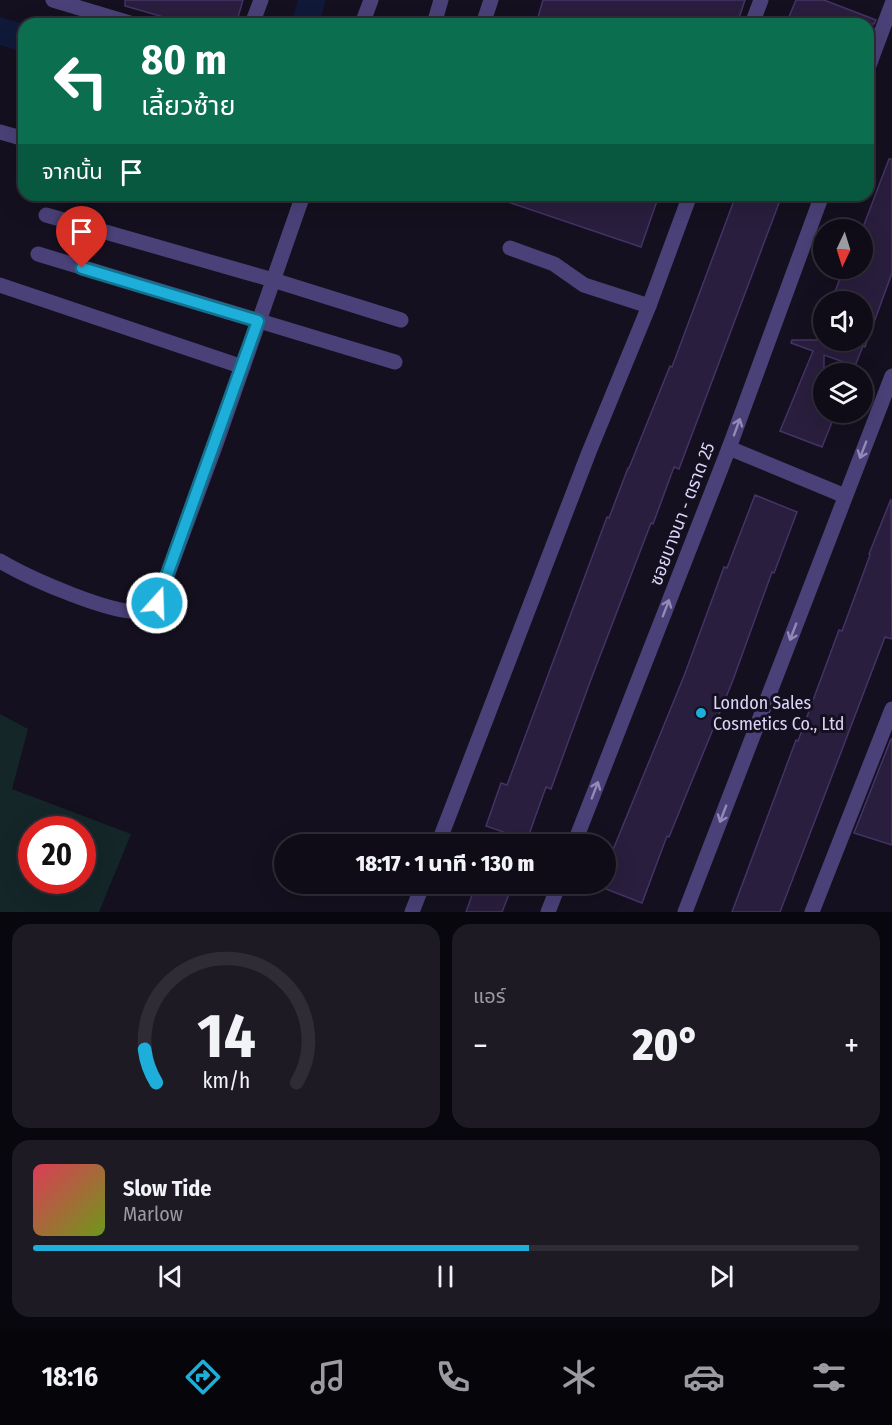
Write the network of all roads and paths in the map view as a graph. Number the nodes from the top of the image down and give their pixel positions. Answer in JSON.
{"nodes":[{"id":1,"x":53,"y":0,"type":"edge"},
{"id":2,"x":261,"y":0,"type":"edge"},
{"id":3,"x":371,"y":0,"type":"edge"},
{"id":4,"x":441,"y":0,"type":"edge"},
{"id":5,"x":491,"y":0,"type":"edge"},
{"id":6,"x":761,"y":0,"type":"edge"},
{"id":7,"x":892,"y":4,"type":"edge"},
{"id":8,"x":113,"y":18,"type":"edge"},
{"id":9,"x":254,"y":18,"type":"edge"},
{"id":10,"x":364,"y":18,"type":"edge"},
{"id":11,"x":436,"y":18,"type":"edge"},
{"id":12,"x":485,"y":18,"type":"edge"},
{"id":13,"x":754,"y":18,"type":"edge"},
{"id":14,"x":874,"y":52,"type":"edge"},
{"id":15,"x":0,"y":132,"type":"edge"},
{"id":16,"x":18,"y":137,"type":"edge"},
{"id":17,"x":301,"y":201,"type":"edge"},
{"id":18,"x":688,"y":201,"type":"edge"},
{"id":19,"x":820,"y":201,"type":"edge"},
{"id":20,"x":46,"y":215,"type":"dead end"},
{"id":21,"x":510,"y":248,"type":"dead end"},
{"id":22,"x":38,"y":254,"type":"dead end"},
{"id":23,"x":273,"y":280,"type":"junction"},
{"id":24,"x":0,"y":285,"type":"edge"},
{"id":25,"x":649,"y":306,"type":"junction"},
{"id":26,"x":401,"y":320,"type":"dead end"},
{"id":27,"x":258,"y":321,"type":"junction"},
{"id":28,"x":395,"y":362,"type":"dead end"},
{"id":29,"x":243,"y":367,"type":"junction"},
{"id":30,"x":892,"y":376,"type":"edge"},
{"id":31,"x":729,"y":448,"type":"junction"},
{"id":32,"x":845,"y":496,"type":"junction"},
{"id":33,"x":0,"y":561,"type":"edge"},
{"id":34,"x":892,"y":709,"type":"edge"},
{"id":35,"x":442,"y":834,"type":"edge"},
{"id":36,"x":578,"y":834,"type":"edge"},
{"id":37,"x":419,"y":894,"type":"edge"},
{"id":38,"x":555,"y":894,"type":"edge"},
{"id":39,"x":412,"y":912,"type":"edge"},
{"id":40,"x":548,"y":912,"type":"edge"},
{"id":41,"x":685,"y":912,"type":"edge"},
{"id":42,"x":812,"y":912,"type":"edge"}],
"edges":[{"from":1,"to":8,"type":"street"},
{"from":2,"to":9,"type":"street"},
{"from":3,"to":10,"type":"street"},
{"from":4,"to":11,"type":"street"},
{"from":5,"to":12,"type":"street"},
{"from":6,"to":13,"type":"street"},
{"from":7,"to":14,"type":"street"},
{"from":15,"to":16,"type":"street"},
{"from":17,"to":23,"type":"street"},
{"from":18,"to":25,"type":"street"},
{"from":31,"to":19,"type":"street","name":"ซอยบางนา - ตราด 25","one_way":true},
{"from":20,"to":23,"type":"street"},
{"from":21,"to":25,"type":"street"},
{"from":22,"to":27,"type":"street"},
{"from":23,"to":26,"type":"street"},
{"from":23,"to":27,"type":"street"},
{"from":24,"to":29,"type":"street"},
{"from":25,"to":35,"type":"street"},
{"from":27,"to":28,"type":"street"},
{"from":27,"to":29,"type":"street"},
{"from":29,"to":33,"type":"street"},
{"from":30,"to":32,"type":"street","one_way":true},
{"from":31,"to":32,"type":"street"},
{"from":36,"to":31,"type":"street","name":"ซอยบางนา - ตราด 25","one_way":true},
{"from":32,"to":41,"type":"street","one_way":true},
{"from":34,"to":42,"type":"street"},
{"from":37,"to":39,"type":"street"},
{"from":38,"to":40,"type":"street"}]}
